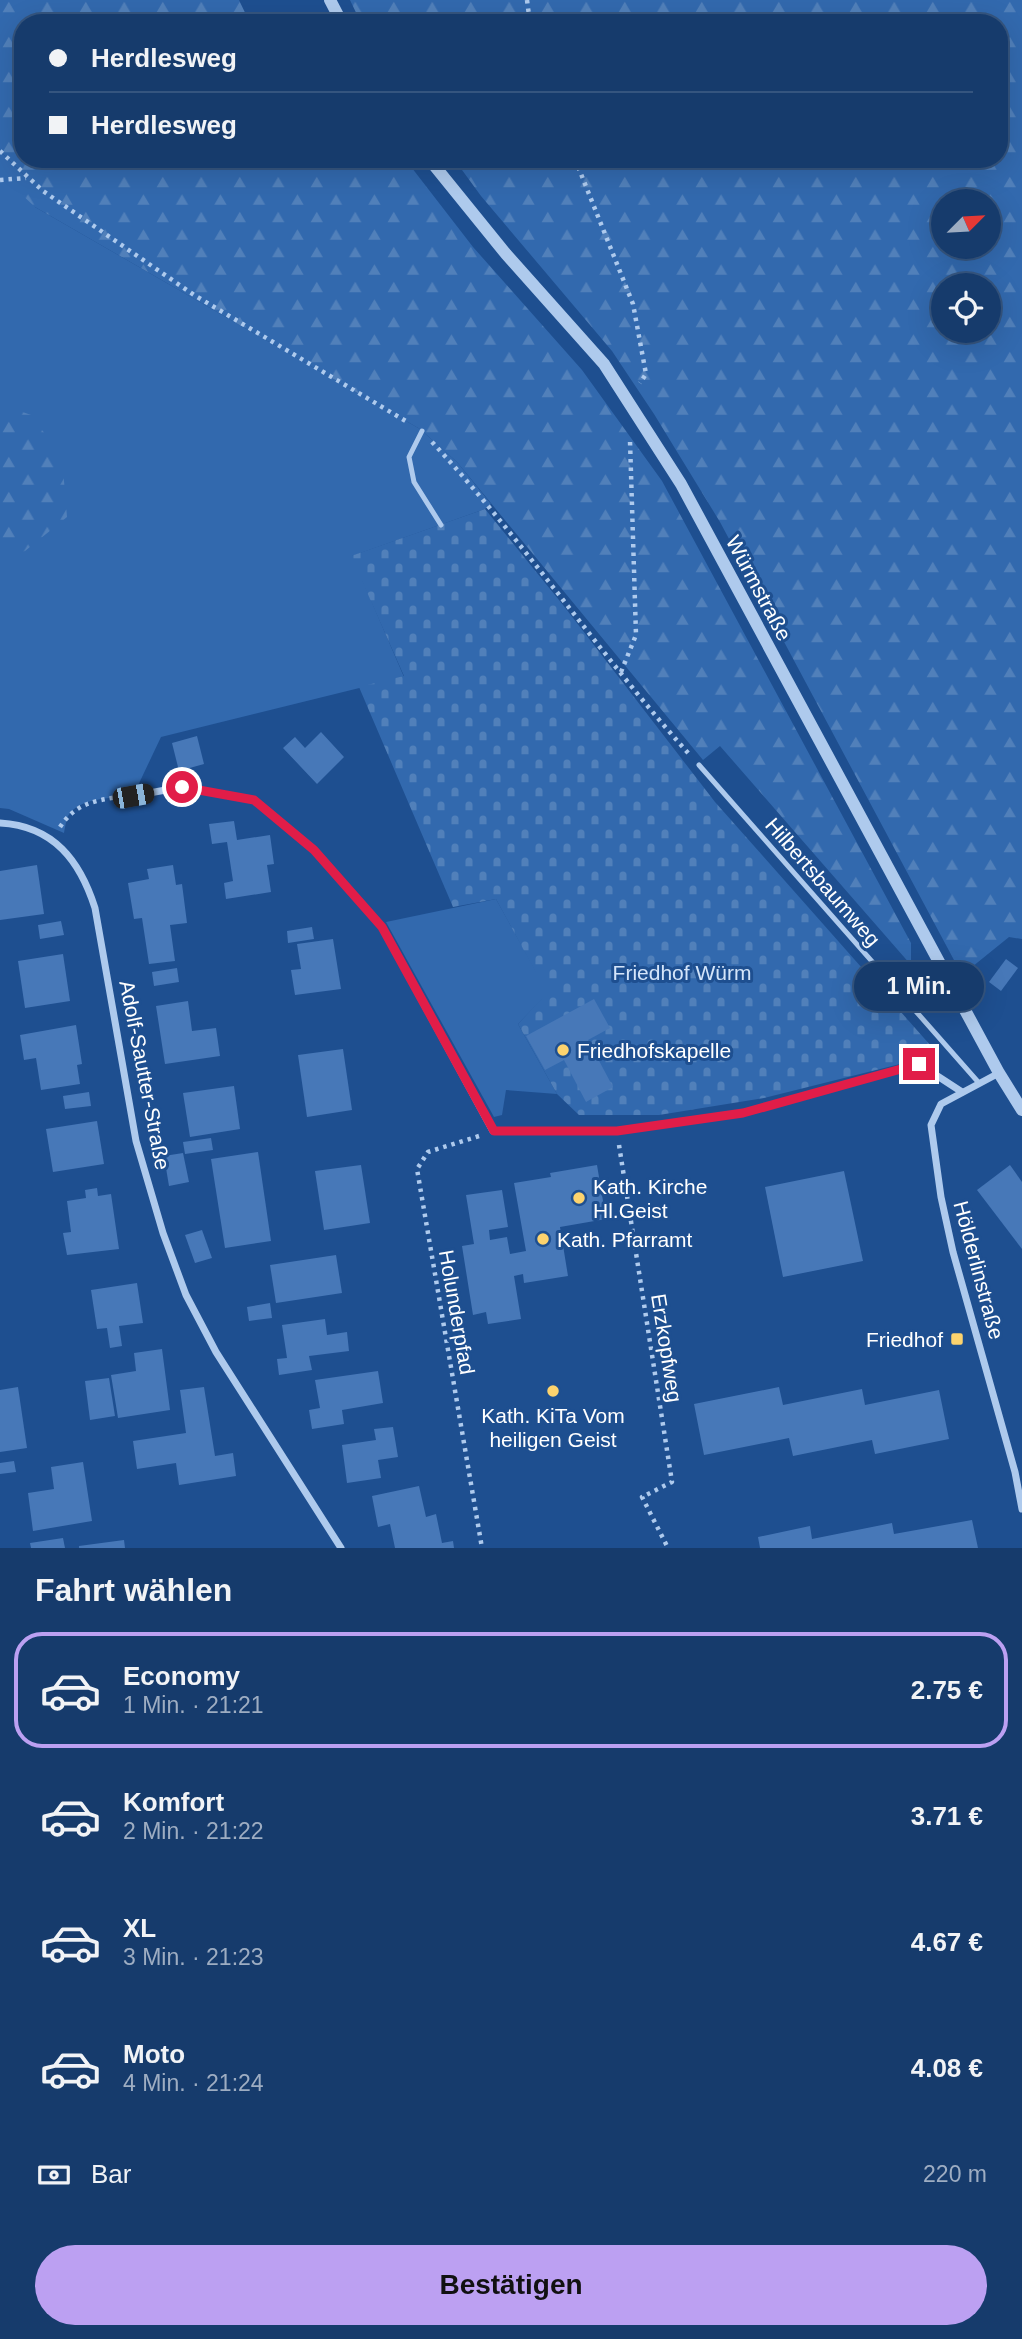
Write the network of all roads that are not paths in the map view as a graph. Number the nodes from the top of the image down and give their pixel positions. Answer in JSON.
{"nodes":[{"id":1,"x":436,"y":168,"type":"edge"},
{"id":2,"x":422,"y":431,"type":"road end"},
{"id":3,"x":441,"y":524,"type":"dead end"},
{"id":4,"x":699,"y":765,"type":"road end"},
{"id":5,"x":133,"y":796,"type":"road end"},
{"id":6,"x":0,"y":823,"type":"edge"},
{"id":7,"x":999,"y":1073,"type":"junction"},
{"id":8,"x":979,"y":1083,"type":"junction"},
{"id":9,"x":962,"y":1092,"type":"junction"},
{"id":10,"x":1020,"y":1105,"type":"edge"},
{"id":11,"x":1022,"y":1509,"type":"edge"},
{"id":12,"x":341,"y":1548,"type":"edge"}],
"edges":[{"from":1,"to":7,"type":"street","name":"Würmstraße"},
{"from":2,"to":3,"type":"lane"},
{"from":4,"to":8,"type":"lane","name":"Hilbertsbaumweg"},
{"from":5,"to":9,"type":"street"},
{"from":6,"to":12,"type":"street","name":"Adolf-Sautter-Straße"},
{"from":7,"to":8,"type":"street","name":"Hölderlinstraße"},
{"from":7,"to":10,"type":"street","name":"Würmstraße"},
{"from":8,"to":9,"type":"street","name":"Hölderlinstraße"},
{"from":9,"to":11,"type":"street","name":"Hölderlinstraße"}]}
